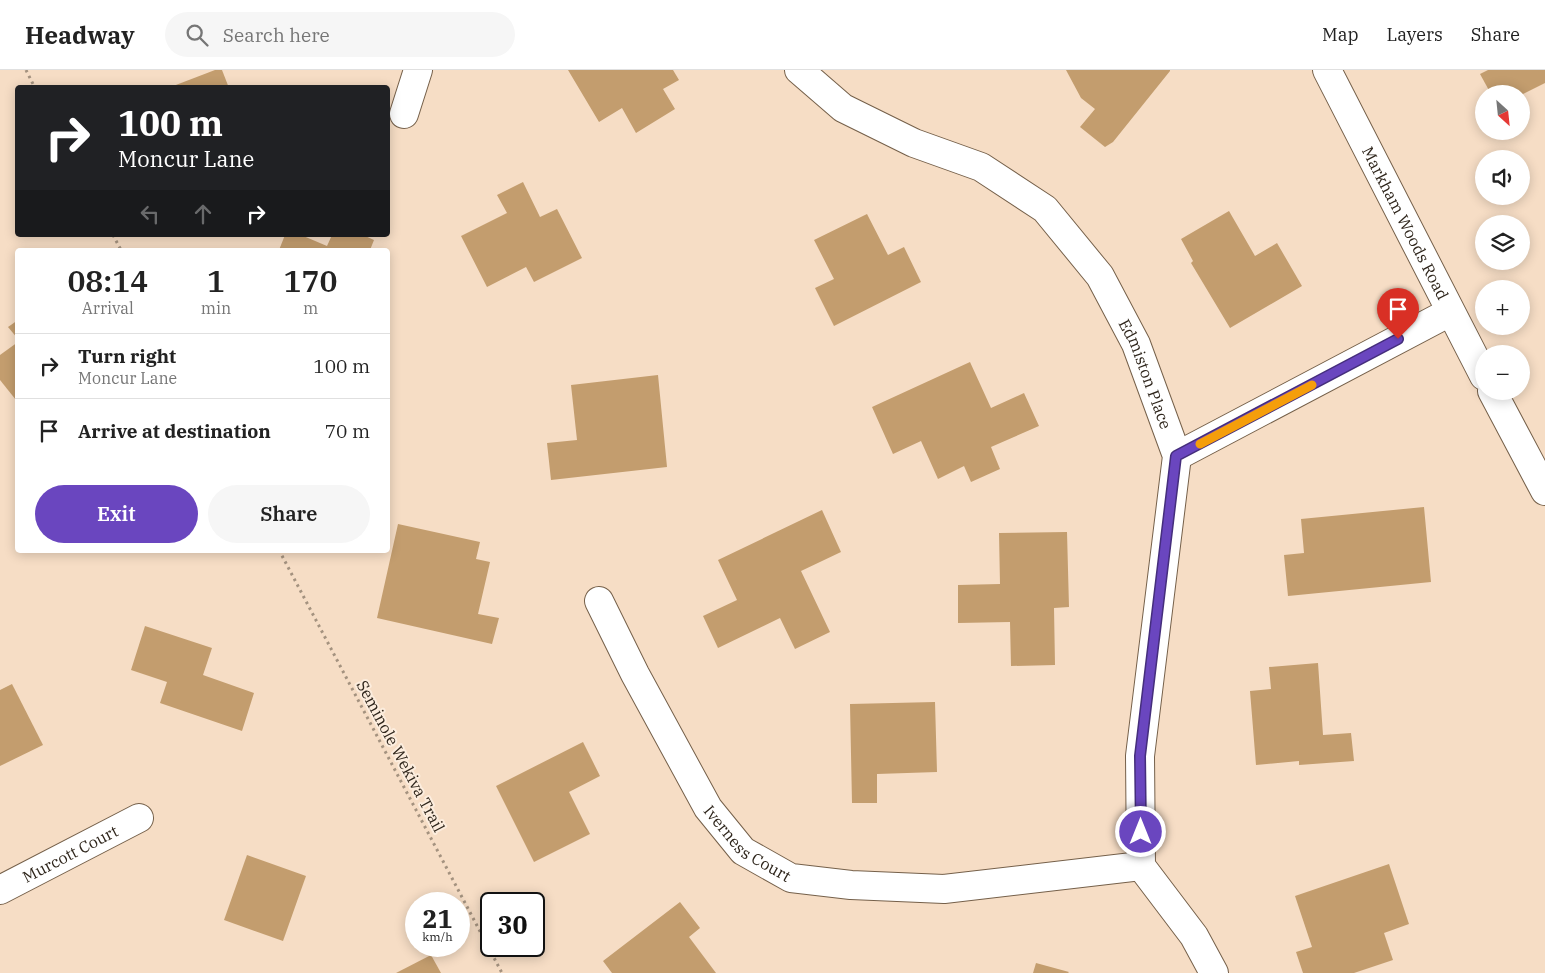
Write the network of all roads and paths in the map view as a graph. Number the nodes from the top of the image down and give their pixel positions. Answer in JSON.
{"nodes":[{"id":1,"x":26,"y":70,"type":"edge"},
{"id":2,"x":418,"y":70,"type":"edge"},
{"id":3,"x":799,"y":70,"type":"edge"},
{"id":4,"x":1327,"y":70,"type":"edge"},
{"id":5,"x":34,"y":85,"type":"edge"},
{"id":6,"x":404,"y":114,"type":"dead end"},
{"id":7,"x":1450,"y":312,"type":"junction"},
{"id":8,"x":1475,"y":359,"type":"edge"},
{"id":9,"x":1497,"y":400,"type":"edge"},
{"id":10,"x":1176,"y":456,"type":"junction"},
{"id":11,"x":1545,"y":491,"type":"edge"},
{"id":12,"x":281,"y":553,"type":"edge"},
{"id":13,"x":599,"y":601,"type":"dead end"},
{"id":14,"x":139,"y":818,"type":"dead end"},
{"id":15,"x":1141,"y":866,"type":"junction"},
{"id":16,"x":0,"y":890,"type":"edge"},
{"id":17,"x":502,"y":973,"type":"edge"},
{"id":18,"x":1214,"y":973,"type":"edge"}],
"edges":[{"from":1,"to":5,"type":"path"},
{"from":2,"to":6,"type":"street"},
{"from":3,"to":10,"type":"street","name":"Edmiston Place"},
{"from":4,"to":7,"type":"street","name":"Markham Woods Road"},
{"from":7,"to":8,"type":"street","name":"Markham Woods Road"},
{"from":7,"to":10,"type":"street"},
{"from":9,"to":11,"type":"street"},
{"from":10,"to":15,"type":"street","name":"Edmiston Place"},
{"from":12,"to":17,"type":"path","name":"Seminole Wekiva Trail"},
{"from":13,"to":15,"type":"street","name":"Iverness Court"},
{"from":14,"to":16,"type":"street","name":"Murcott Court"},
{"from":15,"to":18,"type":"street"}]}
